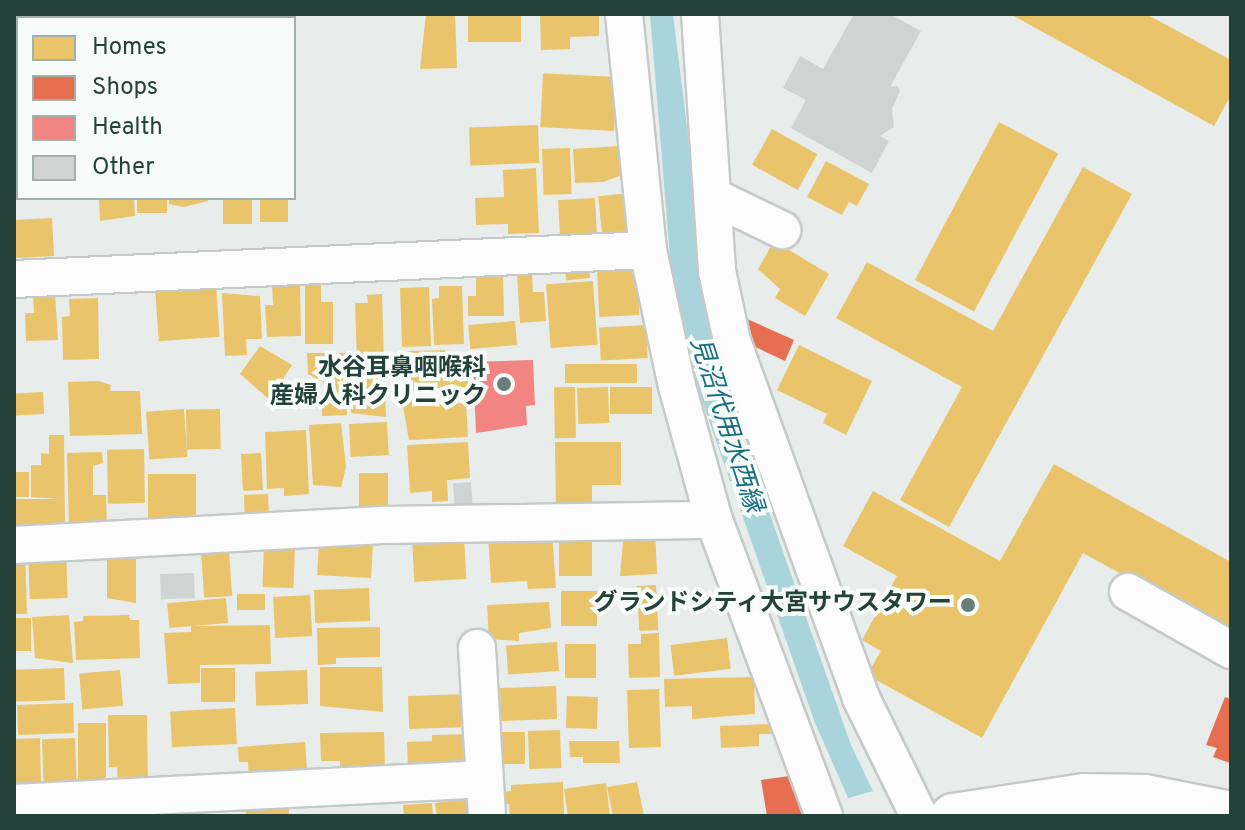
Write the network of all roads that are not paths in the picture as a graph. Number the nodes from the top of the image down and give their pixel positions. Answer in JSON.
{"nodes":[{"id":1,"x":624,"y":14,"type":"edge"},
{"id":2,"x":700,"y":14,"type":"edge"},
{"id":3,"x":714,"y":197,"type":"junction"},
{"id":4,"x":782,"y":230,"type":"dead end"},
{"id":5,"x":648,"y":250,"type":"junction"},
{"id":6,"x":14,"y":279,"type":"edge"},
{"id":7,"x":714,"y":520,"type":"junction"},
{"id":8,"x":14,"y":545,"type":"edge"},
{"id":9,"x":1128,"y":592,"type":"dead end"},
{"id":10,"x":477,"y":648,"type":"dead end"},
{"id":11,"x":1231,"y":650,"type":"edge"},
{"id":12,"x":483,"y":779,"type":"junction"},
{"id":13,"x":14,"y":803,"type":"edge"},
{"id":14,"x":1231,"y":814,"type":"edge"},
{"id":15,"x":487,"y":816,"type":"edge"},
{"id":16,"x":824,"y":816,"type":"edge"},
{"id":17,"x":919,"y":816,"type":"edge"},
{"id":18,"x":953,"y":816,"type":"edge"}],
"edges":[{"from":1,"to":5,"type":"street"},
{"from":2,"to":3,"type":"street"},
{"from":3,"to":4,"type":"street"},
{"from":3,"to":17,"type":"street"},
{"from":5,"to":6,"type":"street"},
{"from":5,"to":7,"type":"street"},
{"from":7,"to":8,"type":"street"},
{"from":7,"to":16,"type":"street"},
{"from":9,"to":11,"type":"street"},
{"from":10,"to":12,"type":"street"},
{"from":12,"to":13,"type":"street"},
{"from":12,"to":15,"type":"street"},
{"from":14,"to":18,"type":"main road"}]}
